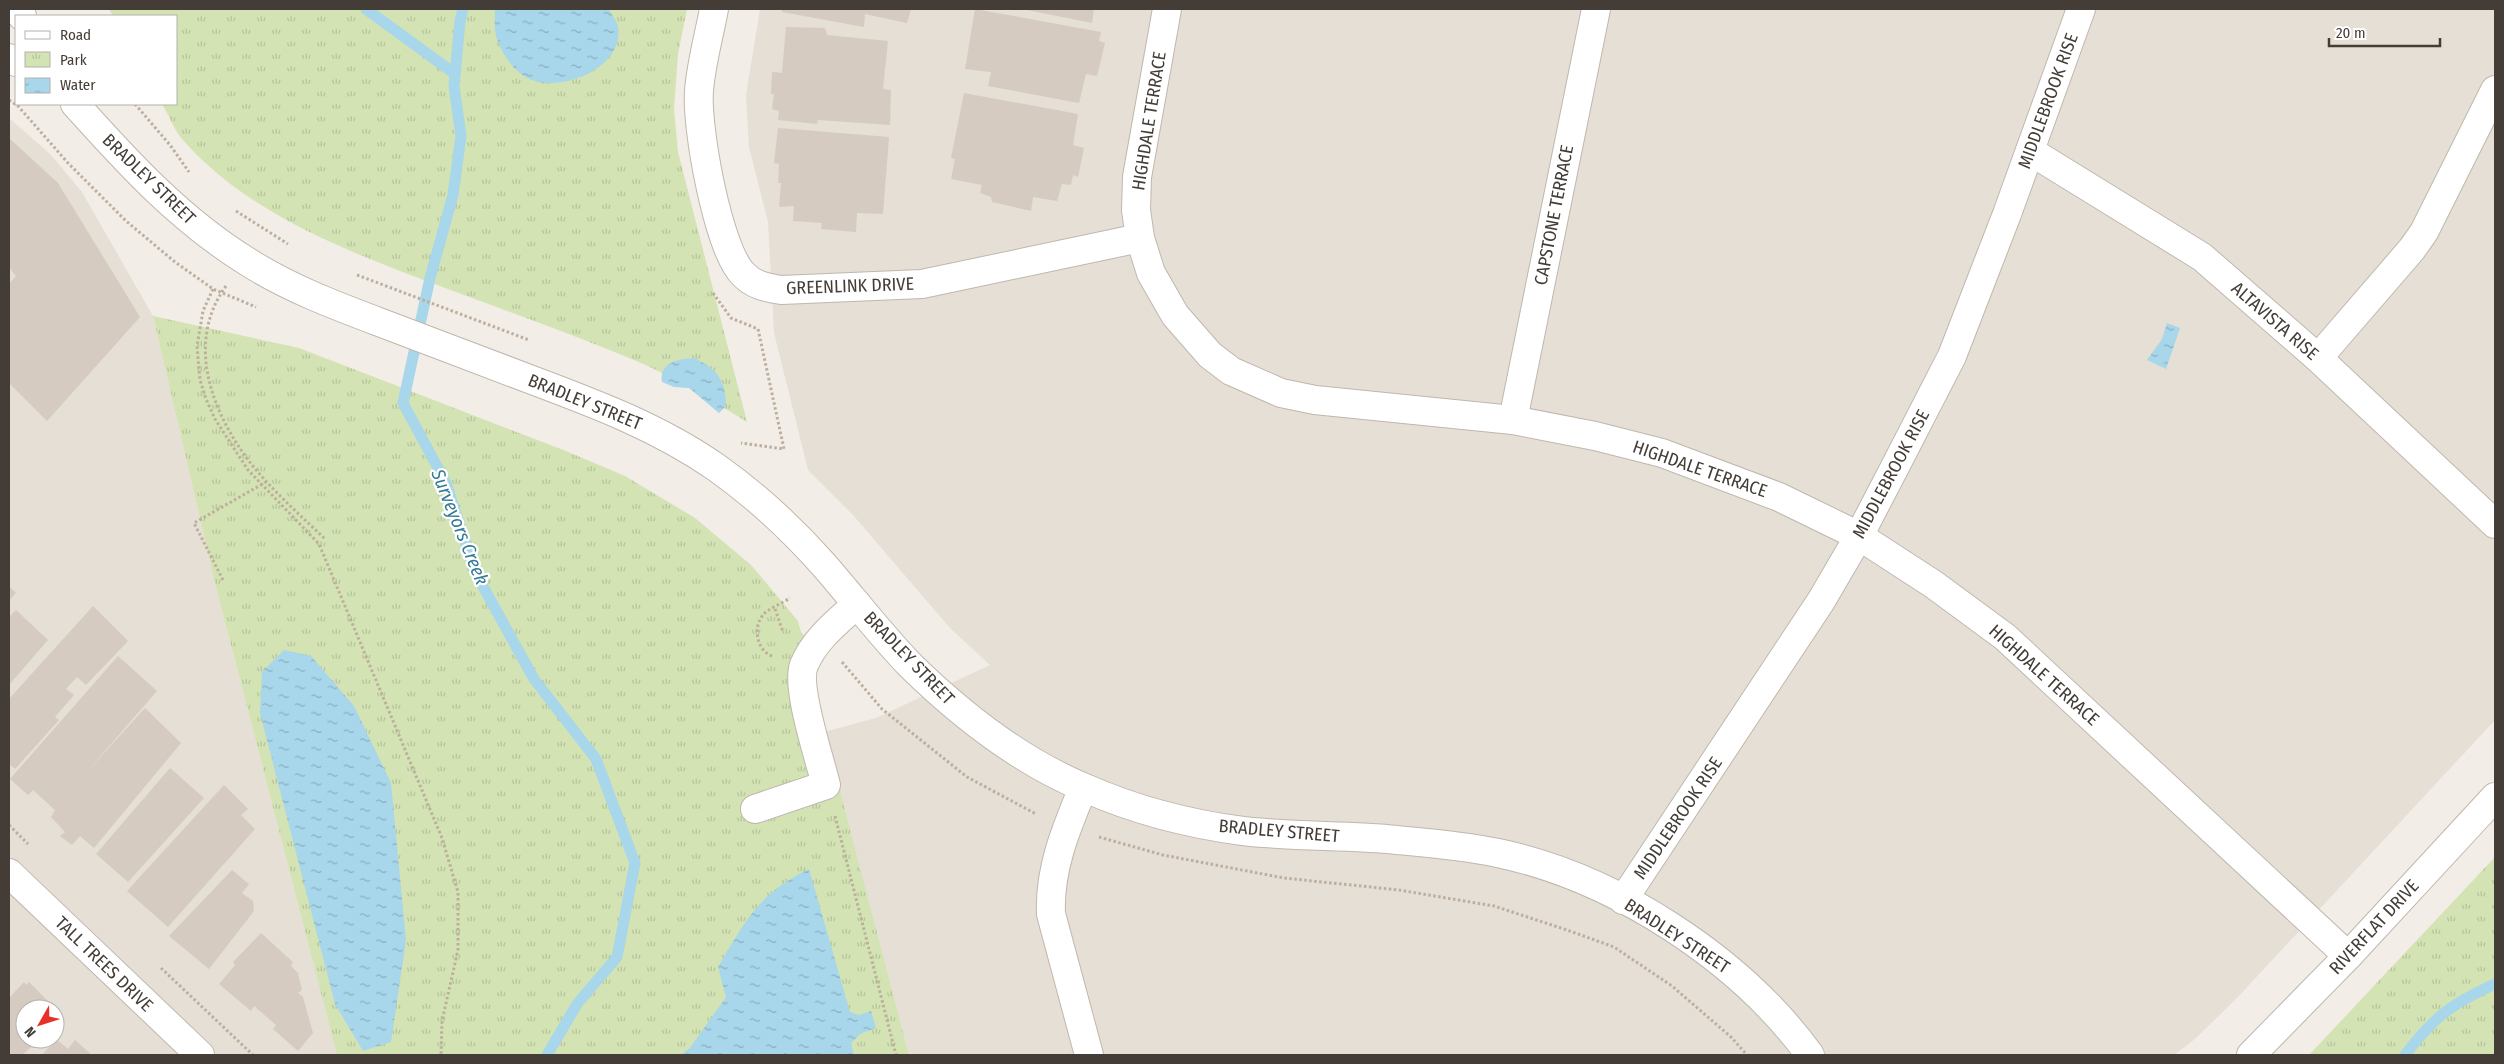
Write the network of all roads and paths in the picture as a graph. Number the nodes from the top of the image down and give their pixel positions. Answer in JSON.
{"nodes":[{"id":1,"x":714,"y":9,"type":"edge"},
{"id":2,"x":1167,"y":9,"type":"edge"},
{"id":3,"x":1596,"y":9,"type":"edge"},
{"id":4,"x":2081,"y":9,"type":"edge"},
{"id":5,"x":2495,"y":90,"type":"edge"},
{"id":6,"x":16,"y":105,"type":"edge"},
{"id":7,"x":76,"y":105,"type":"edge"},
{"id":8,"x":136,"y":105,"type":"edge"},
{"id":9,"x":2030,"y":152,"type":"junction"},
{"id":10,"x":191,"y":174,"type":"dead end"},
{"id":11,"x":233,"y":209,"type":"dead end"},
{"id":12,"x":1140,"y":238,"type":"junction"},
{"id":13,"x":294,"y":248,"type":"dead end"},
{"id":14,"x":244,"y":260,"type":"junction"},
{"id":15,"x":354,"y":275,"type":"dead end"},
{"id":16,"x":531,"y":341,"type":"dead end"},
{"id":17,"x":2318,"y":358,"type":"junction"},
{"id":18,"x":1512,"y":420,"type":"junction"},
{"id":19,"x":266,"y":482,"type":"junction"},
{"id":20,"x":260,"y":486,"type":"junction"},
{"id":21,"x":2495,"y":524,"type":"edge"},
{"id":22,"x":1859,"y":536,"type":"junction"},
{"id":23,"x":325,"y":539,"type":"dead end"},
{"id":24,"x":223,"y":580,"type":"dead end"},
{"id":25,"x":790,"y":598,"type":"dead end"},
{"id":26,"x":857,"y":604,"type":"junction"},
{"id":27,"x":775,"y":609,"type":"junction"},
{"id":28,"x":792,"y":660,"type":"junction"},
{"id":29,"x":826,"y":785,"type":"junction"},
{"id":30,"x":1083,"y":788,"type":"junction"},
{"id":31,"x":2495,"y":797,"type":"edge"},
{"id":32,"x":755,"y":809,"type":"dead end"},
{"id":33,"x":9,"y":873,"type":"edge"},
{"id":34,"x":1623,"y":900,"type":"junction"},
{"id":35,"x":2348,"y":956,"type":"junction"},
{"id":36,"x":200,"y":1055,"type":"edge"},
{"id":37,"x":441,"y":1055,"type":"edge"},
{"id":38,"x":896,"y":1055,"type":"edge"},
{"id":39,"x":1088,"y":1055,"type":"edge"},
{"id":40,"x":1810,"y":1055,"type":"edge"},
{"id":41,"x":2250,"y":1055,"type":"edge"}],
"edges":[{"from":1,"to":12,"type":"street","name":"GREENLINK DRIVE"},
{"from":2,"to":12,"type":"street","name":"HIGHDALE TERRACE"},
{"from":3,"to":18,"type":"street","name":"CAPSTONE TERRACE"},
{"from":4,"to":9,"type":"street","name":"MIDDLEBROOK RISE"},
{"from":5,"to":17,"type":"street"},
{"from":6,"to":20,"type":"path"},
{"from":7,"to":14,"type":"street","name":"BRADLEY STREET"},
{"from":8,"to":10,"type":"path"},
{"from":9,"to":17,"type":"street","name":"ALTAVISTA RISE"},
{"from":9,"to":22,"type":"street","name":"MIDDLEBROOK RISE"},
{"from":11,"to":13,"type":"path"},
{"from":12,"to":18,"type":"street","name":"HIGHDALE TERRACE"},
{"from":14,"to":19,"type":"path"},
{"from":14,"to":26,"type":"street","name":"BRADLEY STREET"},
{"from":15,"to":16,"type":"path"},
{"from":17,"to":21,"type":"street","name":"ALTAVISTA RISE"},
{"from":18,"to":22,"type":"street","name":"HIGHDALE TERRACE"},
{"from":19,"to":20,"type":"path"},
{"from":19,"to":23,"type":"path"},
{"from":20,"to":24,"type":"path"},
{"from":20,"to":37,"type":"path"},
{"from":22,"to":34,"type":"street","name":"MIDDLEBROOK RISE"},
{"from":22,"to":35,"type":"street","name":"HIGHDALE TERRACE"},
{"from":25,"to":27,"type":"path"},
{"from":26,"to":28,"type":"street"},
{"from":26,"to":30,"type":"street","name":"BRADLEY STREET"},
{"from":27,"to":28,"type":"path"},
{"from":27,"to":28,"type":"path"},
{"from":28,"to":29,"type":"street"},
{"from":29,"to":32,"type":"street"},
{"from":29,"to":38,"type":"path"},
{"from":30,"to":34,"type":"street","name":"BRADLEY STREET"},
{"from":30,"to":39,"type":"street"},
{"from":31,"to":35,"type":"street","name":"RIVERFLAT DRIVE"},
{"from":33,"to":36,"type":"street","name":"TALL TREES DRIVE"},
{"from":34,"to":40,"type":"street","name":"BRADLEY STREET"},
{"from":35,"to":41,"type":"street","name":"RIVERFLAT DRIVE"}]}
